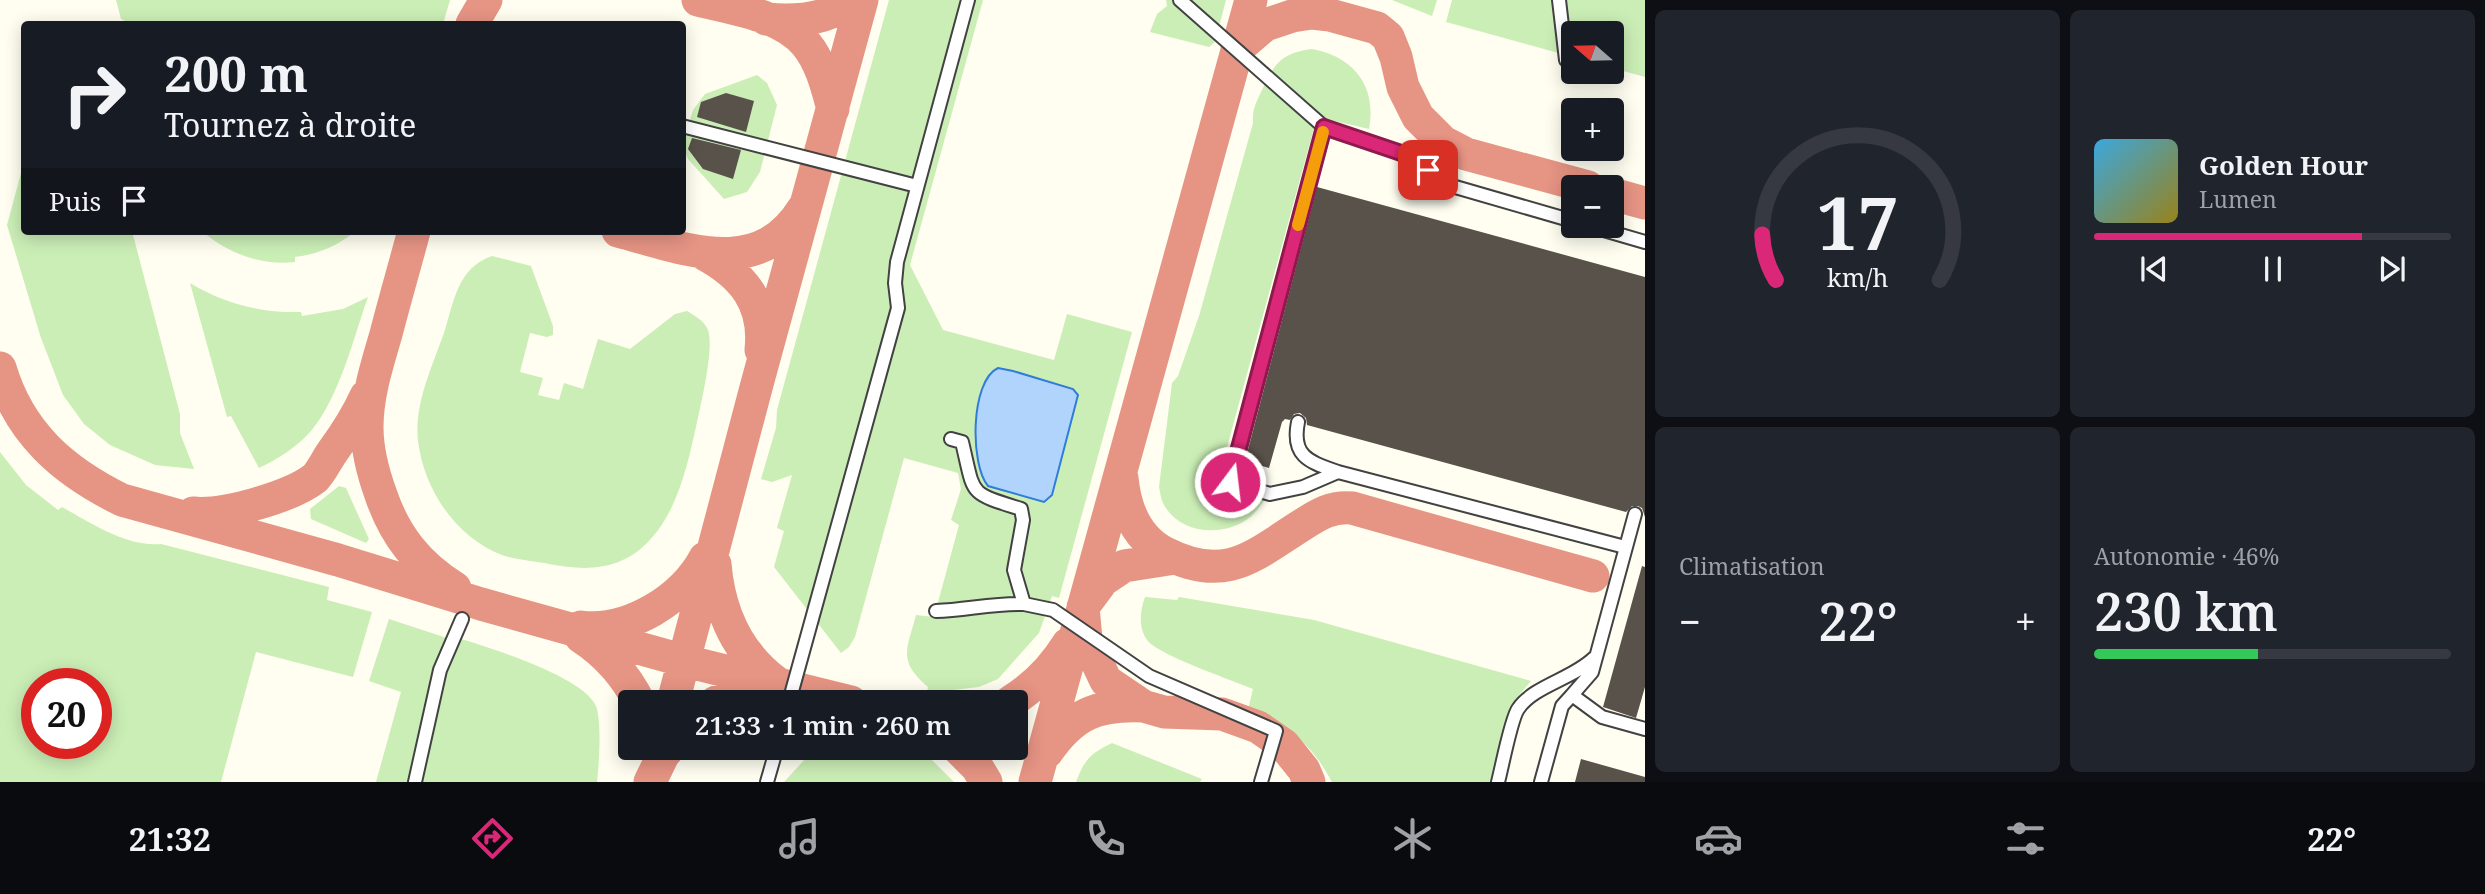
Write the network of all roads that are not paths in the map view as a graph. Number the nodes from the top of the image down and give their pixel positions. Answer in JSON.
{"nodes":[{"id":1,"x":968,"y":0,"type":"edge"},
{"id":2,"x":1180,"y":0,"type":"edge"},
{"id":3,"x":1559,"y":0,"type":"edge"},
{"id":4,"x":1561,"y":21,"type":"edge"},
{"id":5,"x":686,"y":126,"type":"edge"},
{"id":6,"x":1324,"y":127,"type":"junction"},
{"id":7,"x":917,"y":186,"type":"junction"},
{"id":8,"x":1561,"y":218,"type":"edge"},
{"id":9,"x":1624,"y":236,"type":"edge"},
{"id":10,"x":1645,"y":242,"type":"edge"},
{"id":11,"x":1298,"y":422,"type":"dead end"},
{"id":12,"x":951,"y":439,"type":"dead end"},
{"id":13,"x":1338,"y":472,"type":"junction"},
{"id":14,"x":1634,"y":514,"type":"dead end"},
{"id":15,"x":1625,"y":547,"type":"junction"},
{"id":16,"x":1024,"y":604,"type":"junction"},
{"id":17,"x":936,"y":611,"type":"dead end"},
{"id":18,"x":462,"y":618,"type":"dead end"},
{"id":19,"x":1597,"y":656,"type":"junction"},
{"id":20,"x":792,"y":690,"type":"edge"},
{"id":21,"x":1572,"y":695,"type":"junction"},
{"id":22,"x":1645,"y":729,"type":"edge"},
{"id":23,"x":773,"y":760,"type":"edge"},
{"id":24,"x":415,"y":782,"type":"edge"},
{"id":25,"x":767,"y":782,"type":"edge"},
{"id":26,"x":1261,"y":782,"type":"edge"},
{"id":27,"x":1498,"y":782,"type":"edge"},
{"id":28,"x":1541,"y":782,"type":"edge"}],
"edges":[{"from":1,"to":7,"type":"lane"},
{"from":2,"to":6,"type":"lane"},
{"from":3,"to":4,"type":"lane"},
{"from":5,"to":7,"type":"lane"},
{"from":6,"to":8,"type":"lane"},
{"from":6,"to":13,"type":"lane"},
{"from":7,"to":20,"type":"lane"},
{"from":9,"to":10,"type":"lane"},
{"from":11,"to":13,"type":"lane"},
{"from":12,"to":16,"type":"lane"},
{"from":13,"to":15,"type":"lane"},
{"from":14,"to":15,"type":"lane"},
{"from":15,"to":19,"type":"lane"},
{"from":16,"to":17,"type":"lane"},
{"from":16,"to":26,"type":"lane"},
{"from":18,"to":24,"type":"lane"},
{"from":19,"to":21,"type":"lane"},
{"from":19,"to":27,"type":"lane"},
{"from":21,"to":22,"type":"lane"},
{"from":21,"to":28,"type":"lane"},
{"from":23,"to":25,"type":"lane"}]}
